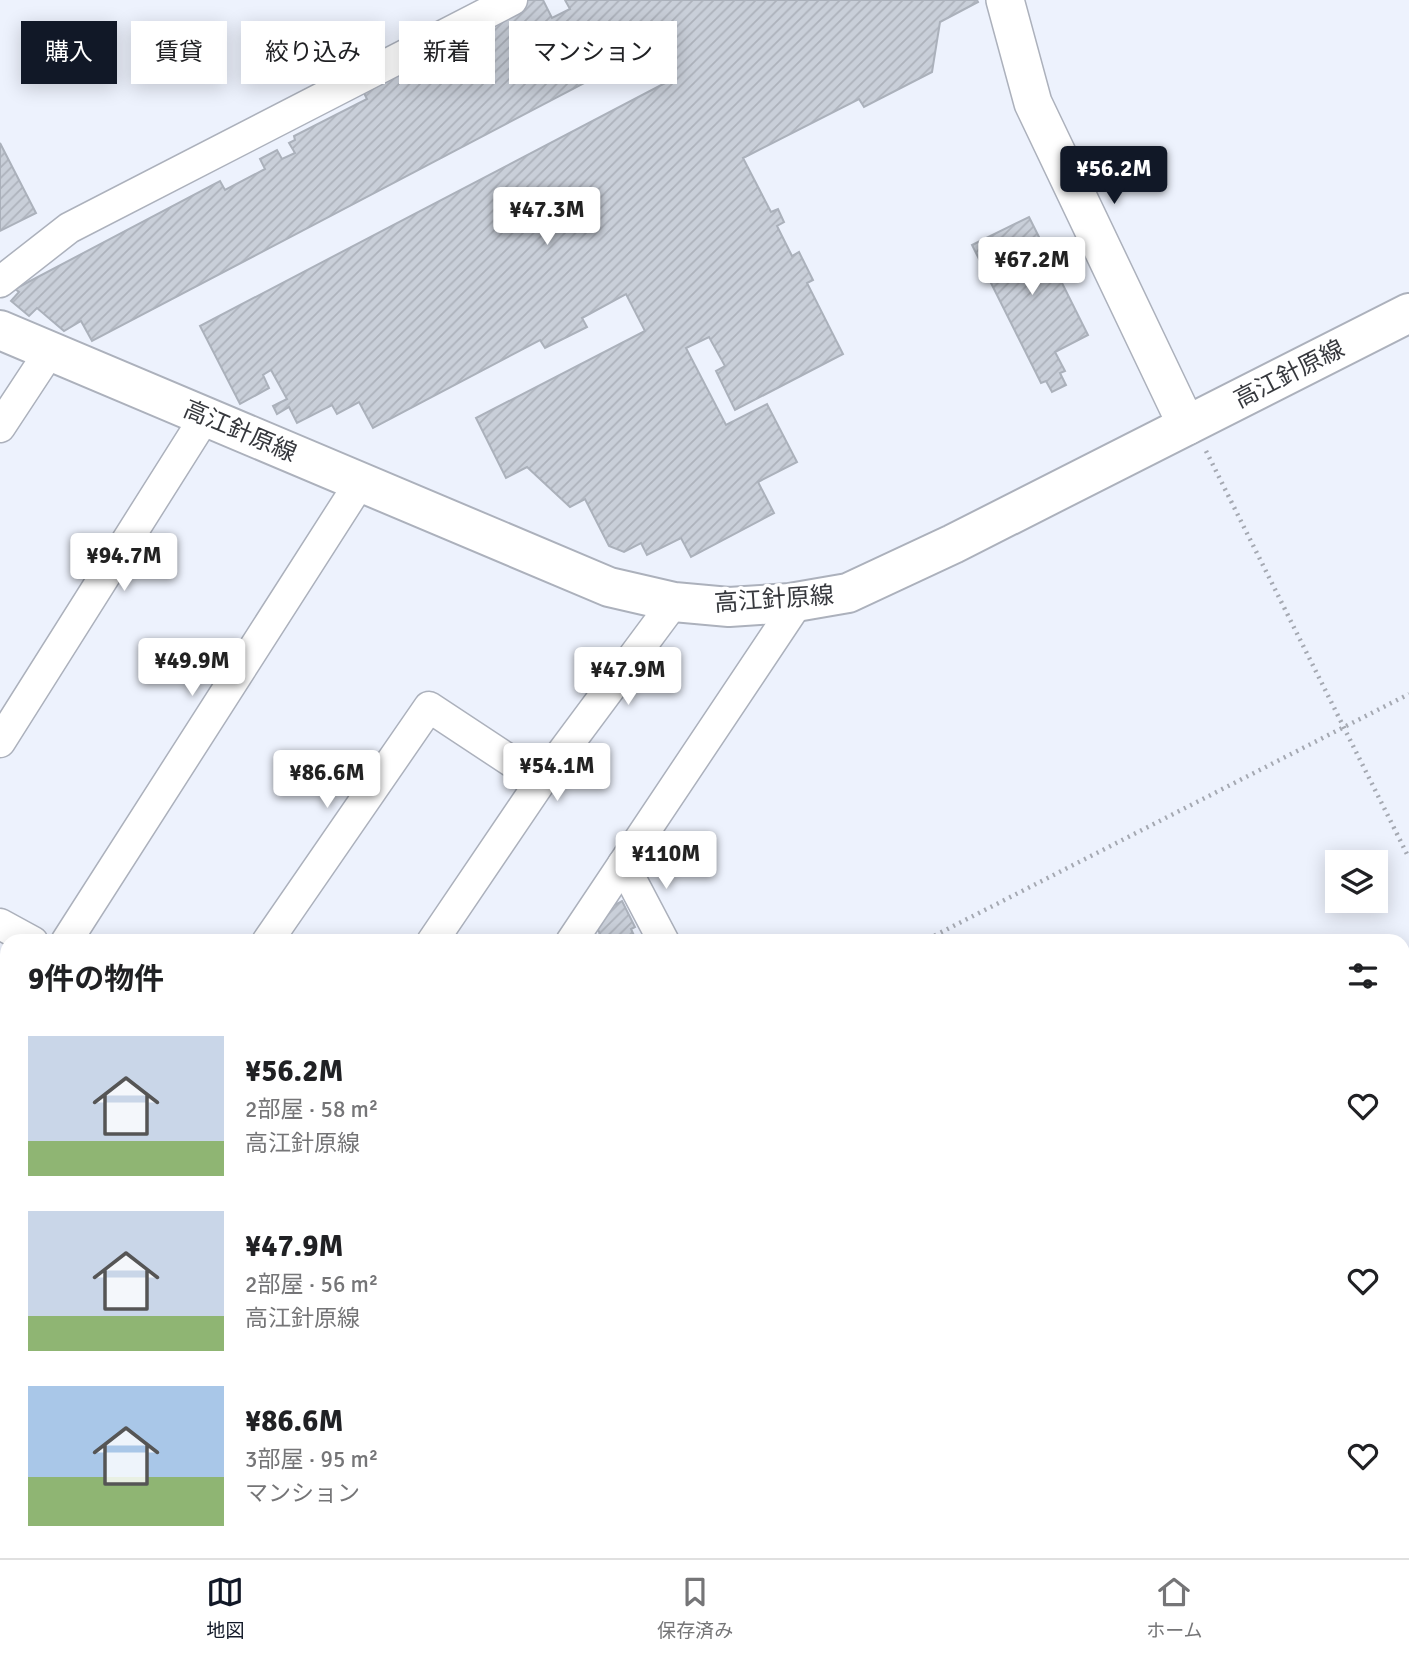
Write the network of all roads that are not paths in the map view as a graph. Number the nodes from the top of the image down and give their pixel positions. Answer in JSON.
{"nodes":[{"id":1,"x":512,"y":0,"type":"edge"},
{"id":2,"x":1005,"y":0,"type":"edge"},
{"id":3,"x":0,"y":282,"type":"edge"},
{"id":4,"x":1409,"y":313,"type":"edge"},
{"id":5,"x":0,"y":330,"type":"edge"},
{"id":6,"x":50,"y":351,"type":"junction"},
{"id":7,"x":205,"y":417,"type":"junction"},
{"id":8,"x":1190,"y":425,"type":"junction"},
{"id":9,"x":0,"y":427,"type":"edge"},
{"id":10,"x":360,"y":481,"type":"junction"},
{"id":11,"x":674,"y":602,"type":"junction"},
{"id":12,"x":798,"y":602,"type":"junction"},
{"id":13,"x":0,"y":743,"type":"edge"},
{"id":14,"x":541,"y":781,"type":"junction"},
{"id":15,"x":623,"y":864,"type":"junction"},
{"id":16,"x":0,"y":924,"type":"edge"},
{"id":17,"x":18,"y":934,"type":"edge"},
{"id":18,"x":71,"y":934,"type":"edge"},
{"id":19,"x":273,"y":934,"type":"edge"},
{"id":20,"x":437,"y":934,"type":"edge"},
{"id":21,"x":576,"y":934,"type":"edge"},
{"id":22,"x":660,"y":934,"type":"edge"}],
"edges":[{"from":1,"to":3,"type":"street"},
{"from":2,"to":8,"type":"street"},
{"from":4,"to":8,"type":"main road","name":"高江針原線"},
{"from":5,"to":6,"type":"main road","name":"高江針原線"},
{"from":6,"to":7,"type":"main road","name":"高江針原線"},
{"from":6,"to":9,"type":"street"},
{"from":7,"to":10,"type":"main road","name":"高江針原線"},
{"from":7,"to":13,"type":"street"},
{"from":8,"to":12,"type":"main road","name":"高江針原線"},
{"from":10,"to":11,"type":"main road","name":"高江針原線"},
{"from":10,"to":18,"type":"street"},
{"from":11,"to":12,"type":"main road","name":"高江針原線"},
{"from":11,"to":14,"type":"street"},
{"from":12,"to":15,"type":"street"},
{"from":14,"to":19,"type":"street"},
{"from":14,"to":20,"type":"street"},
{"from":15,"to":21,"type":"street"},
{"from":15,"to":22,"type":"street"},
{"from":16,"to":17,"type":"street"}]}
